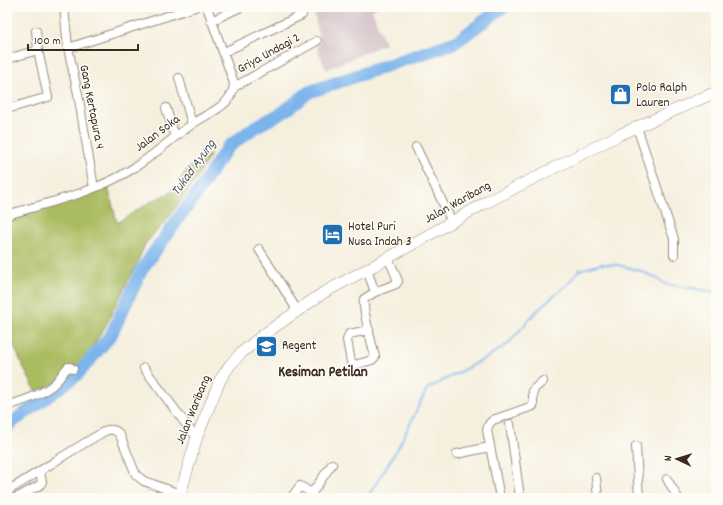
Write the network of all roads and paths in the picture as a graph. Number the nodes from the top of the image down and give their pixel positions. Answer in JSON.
{"nodes":[{"id":1,"x":64,"y":7,"type":"edge"},
{"id":2,"x":195,"y":7,"type":"edge"},
{"id":3,"x":207,"y":7,"type":"edge"},
{"id":4,"x":241,"y":7,"type":"edge"},
{"id":5,"x":302,"y":15,"type":"dead end"},
{"id":6,"x":211,"y":21,"type":"junction"},
{"id":7,"x":36,"y":31,"type":"dead end"},
{"id":8,"x":317,"y":41,"type":"dead end"},
{"id":9,"x":68,"y":48,"type":"junction"},
{"id":10,"x":38,"y":50,"type":"junction"},
{"id":11,"x":224,"y":52,"type":"junction"},
{"id":12,"x":7,"y":59,"type":"edge"},
{"id":13,"x":180,"y":78,"type":"dead end"},
{"id":14,"x":234,"y":87,"type":"junction"},
{"id":15,"x":716,"y":92,"type":"edge"},
{"id":16,"x":166,"y":108,"type":"dead end"},
{"id":17,"x":7,"y":109,"type":"edge"},
{"id":18,"x":192,"y":124,"type":"junction"},
{"id":19,"x":636,"y":127,"type":"junction"},
{"id":20,"x":175,"y":138,"type":"junction"},
{"id":21,"x":416,"y":147,"type":"dead end"},
{"id":22,"x":94,"y":188,"type":"junction"},
{"id":23,"x":7,"y":215,"type":"edge"},
{"id":24,"x":452,"y":222,"type":"junction"},
{"id":25,"x":259,"y":248,"type":"dead end"},
{"id":26,"x":674,"y":254,"type":"dead end"},
{"id":27,"x":388,"y":258,"type":"junction"},
{"id":28,"x":367,"y":270,"type":"junction"},
{"id":29,"x":375,"y":292,"type":"junction"},
{"id":30,"x":297,"y":310,"type":"junction"},
{"id":31,"x":369,"y":330,"type":"junction"},
{"id":32,"x":144,"y":368,"type":"dead end"},
{"id":33,"x":73,"y":369,"type":"dead end"},
{"id":34,"x":543,"y":381,"type":"dead end"},
{"id":35,"x":7,"y":406,"type":"edge"},
{"id":36,"x":510,"y":424,"type":"dead end"},
{"id":37,"x":197,"y":436,"type":"junction"},
{"id":38,"x":636,"y":446,"type":"dead end"},
{"id":39,"x":489,"y":447,"type":"junction"},
{"id":40,"x":457,"y":454,"type":"dead end"},
{"id":41,"x":332,"y":464,"type":"dead end"},
{"id":42,"x":40,"y":472,"type":"junction"},
{"id":43,"x":596,"y":478,"type":"dead end"},
{"id":44,"x":666,"y":479,"type":"dead end"},
{"id":45,"x":7,"y":491,"type":"edge"},
{"id":46,"x":179,"y":496,"type":"edge"},
{"id":47,"x":16,"y":498,"type":"edge"},
{"id":48,"x":291,"y":498,"type":"edge"},
{"id":49,"x":500,"y":498,"type":"edge"},
{"id":50,"x":520,"y":498,"type":"edge"},
{"id":51,"x":598,"y":498,"type":"edge"},
{"id":52,"x":639,"y":498,"type":"edge"},
{"id":53,"x":678,"y":498,"type":"edge"}],
"edges":[{"from":1,"to":9,"type":"street","name":"Gang Kertapura 4"},
{"from":2,"to":9,"type":"street"},
{"from":3,"to":6,"type":"street"},
{"from":4,"to":6,"type":"street"},
{"from":5,"to":11,"type":"street"},
{"from":6,"to":11,"type":"street"},
{"from":7,"to":10,"type":"street"},
{"from":8,"to":14,"type":"street","name":"Griya Undagi 2"},
{"from":9,"to":22,"type":"street","name":"Gang Kertapura 4"},
{"from":10,"to":12,"type":"street"},
{"from":10,"to":17,"type":"street"},
{"from":11,"to":14,"type":"street"},
{"from":13,"to":18,"type":"street"},
{"from":14,"to":18,"type":"street","name":"Jalan Soka"},
{"from":15,"to":19,"type":"street","name":"Jalan Waribang"},
{"from":16,"to":20,"type":"street"},
{"from":18,"to":20,"type":"street","name":"Jalan Soka"},
{"from":19,"to":24,"type":"street","name":"Jalan Waribang"},
{"from":19,"to":26,"type":"street"},
{"from":20,"to":22,"type":"street","name":"Jalan Soka"},
{"from":21,"to":24,"type":"street"},
{"from":22,"to":23,"type":"street","name":"Jalan Soka"},
{"from":24,"to":27,"type":"street","name":"Jalan Waribang"},
{"from":25,"to":30,"type":"street"},
{"from":27,"to":28,"type":"street","name":"Jalan Waribang"},
{"from":27,"to":29,"type":"street"},
{"from":28,"to":29,"type":"street"},
{"from":28,"to":30,"type":"street","name":"Jalan Waribang"},
{"from":29,"to":31,"type":"street"},
{"from":30,"to":37,"type":"street","name":"Jalan Waribang"},
{"from":31,"to":31,"type":"street"},
{"from":32,"to":37,"type":"street"},
{"from":33,"to":35,"type":"street"},
{"from":34,"to":39,"type":"street"},
{"from":36,"to":50,"type":"street"},
{"from":37,"to":46,"type":"street","name":"Jalan Waribang"},
{"from":38,"to":52,"type":"street"},
{"from":39,"to":40,"type":"street"},
{"from":39,"to":49,"type":"street"},
{"from":41,"to":48,"type":"street"},
{"from":42,"to":45,"type":"street"},
{"from":42,"to":46,"type":"street"},
{"from":42,"to":47,"type":"street"},
{"from":43,"to":51,"type":"street"},
{"from":44,"to":53,"type":"street"}]}
